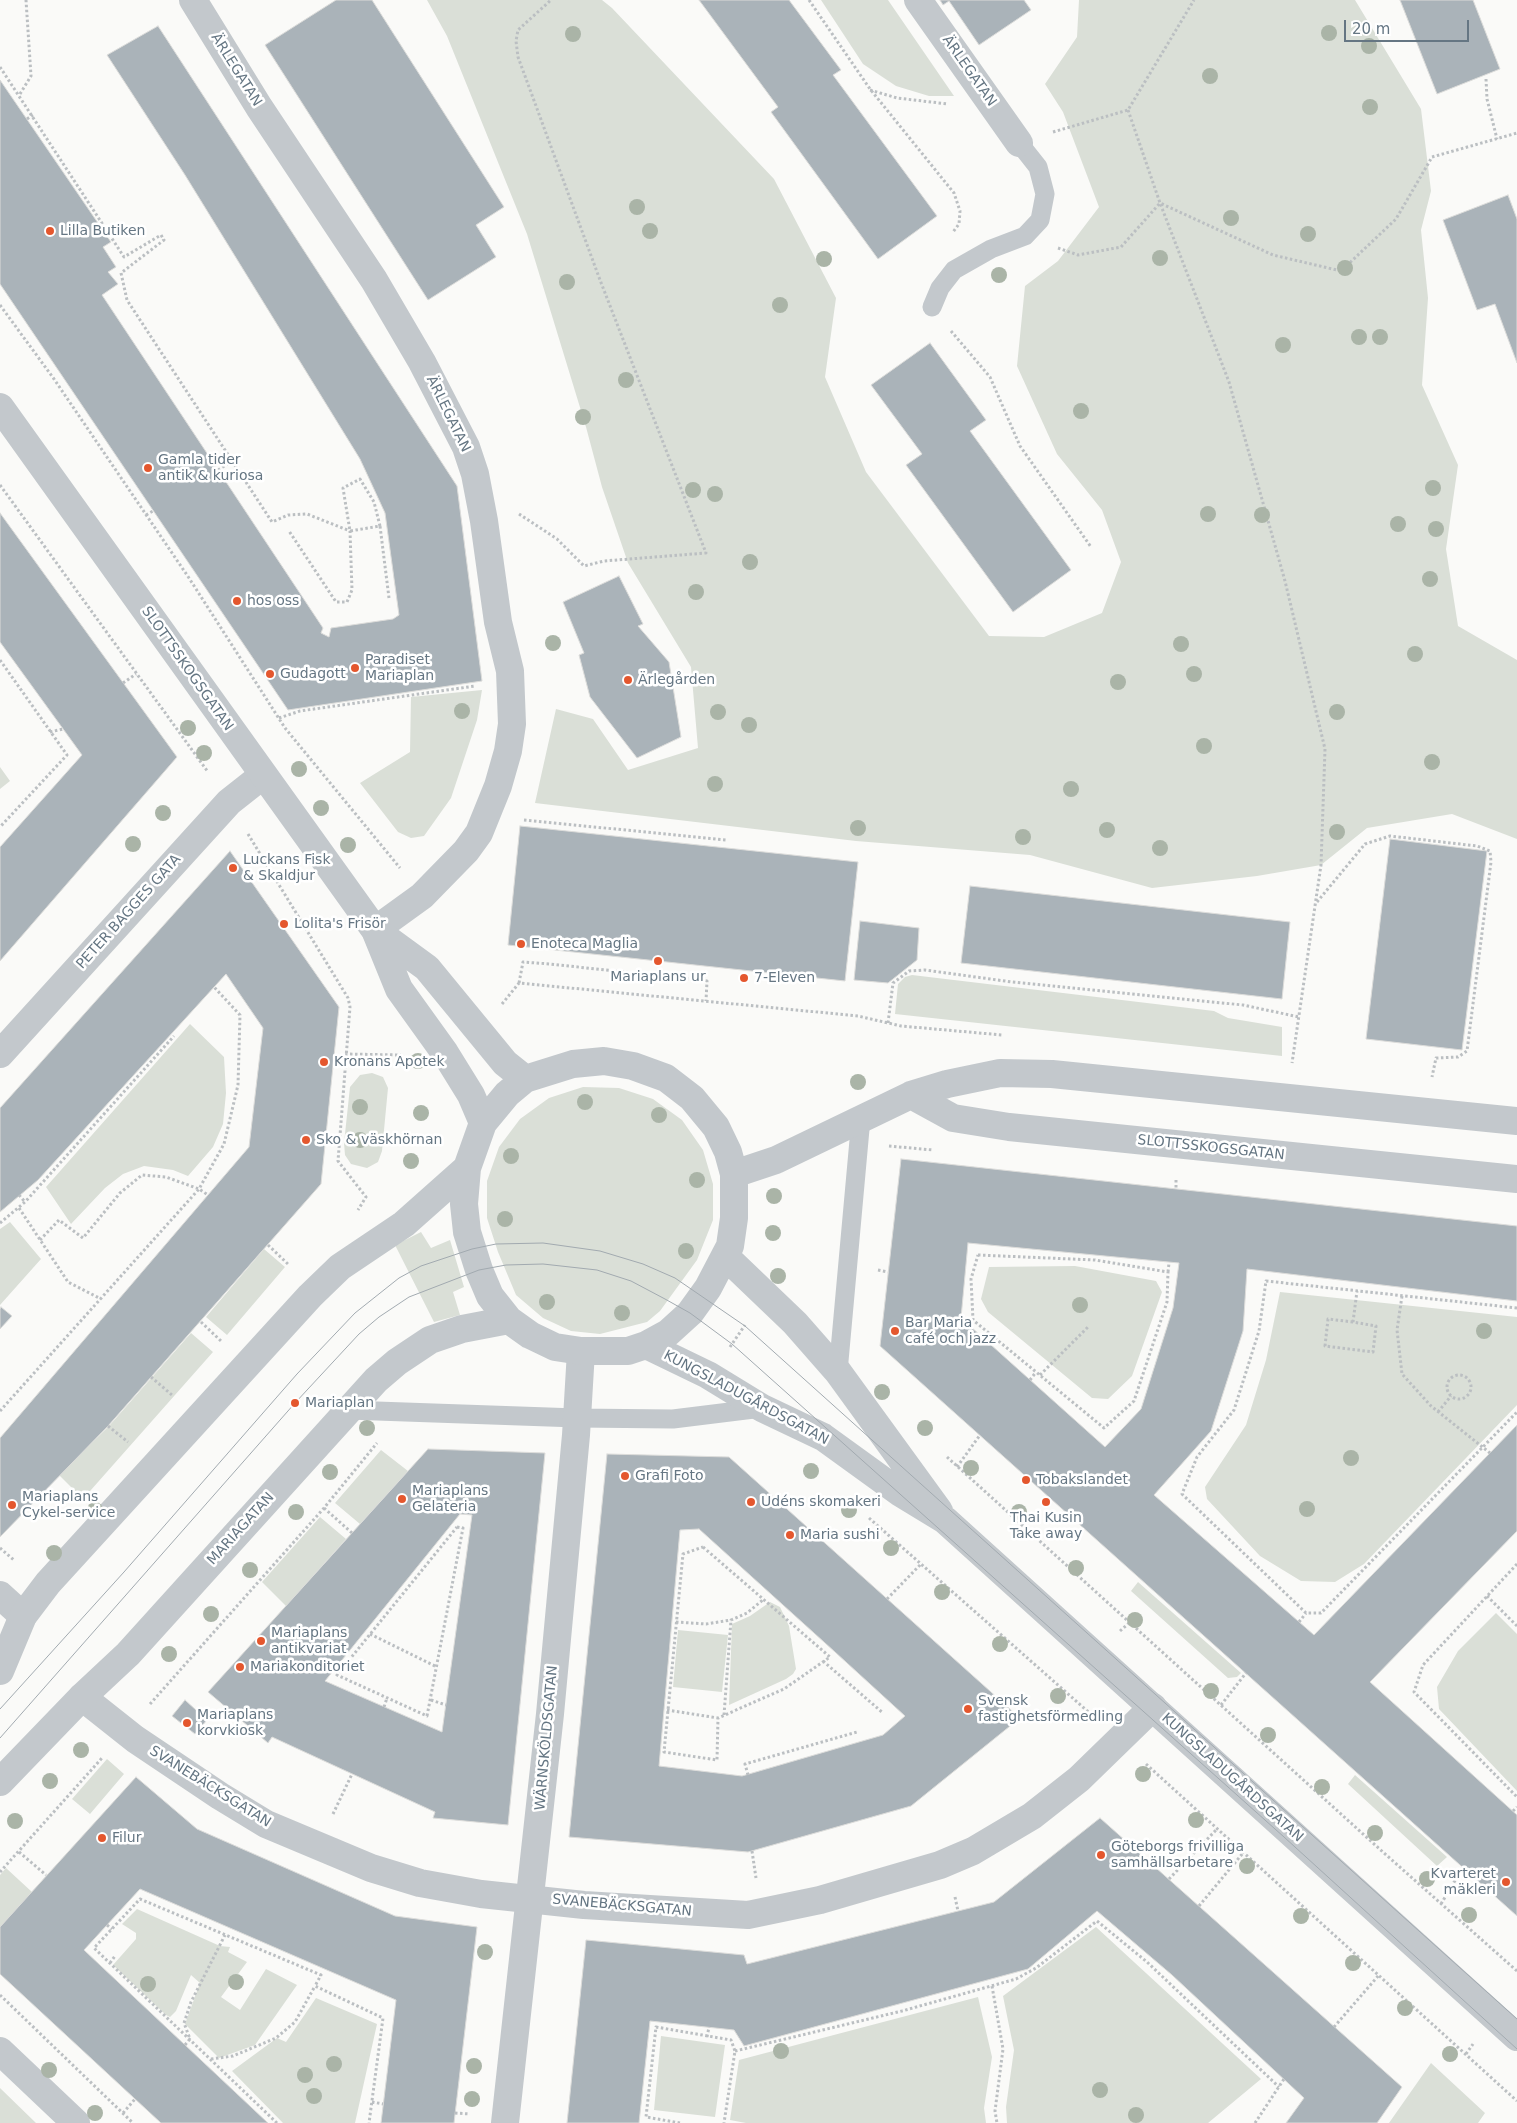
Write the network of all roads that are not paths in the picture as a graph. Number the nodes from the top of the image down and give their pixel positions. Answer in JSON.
{"nodes":[{"id":1,"x":192,"y":0,"type":"edge"},
{"id":2,"x":918,"y":0,"type":"edge"},
{"id":3,"x":1019,"y":143,"type":"joint"},
{"id":4,"x":932,"y":307,"type":"road end"},
{"id":5,"x":0,"y":407,"type":"edge"},
{"id":6,"x":262,"y":776,"type":"junction"},
{"id":7,"x":375,"y":930,"type":"junction"},
{"id":8,"x":0,"y":1054,"type":"edge"},
{"id":9,"x":525,"y":1080,"type":"junction"},
{"id":10,"x":911,"y":1095,"type":"junction"},
{"id":11,"x":861,"y":1118,"type":"junction"},
{"id":12,"x":1517,"y":1121,"type":"edge"},
{"id":13,"x":483,"y":1123,"type":"junction"},
{"id":14,"x":468,"y":1168,"type":"junction"},
{"id":15,"x":734,"y":1174,"type":"junction"},
{"id":16,"x":1517,"y":1179,"type":"edge"},
{"id":17,"x":725,"y":1256,"type":"junction"},
{"id":18,"x":509,"y":1320,"type":"junction"},
{"id":19,"x":646,"y":1344,"type":"junction"},
{"id":20,"x":581,"y":1352,"type":"junction"},
{"id":21,"x":838,"y":1372,"type":"junction"},
{"id":22,"x":762,"y":1408,"type":"junction"},
{"id":23,"x":348,"y":1410,"type":"junction"},
{"id":24,"x":578,"y":1418,"type":"junction"},
{"id":25,"x":945,"y":1520,"type":"junction"},
{"id":26,"x":0,"y":1595,"type":"edge"},
{"id":27,"x":23,"y":1616,"type":"junction"},
{"id":28,"x":0,"y":1672,"type":"edge"},
{"id":29,"x":82,"y":1697,"type":"junction"},
{"id":30,"x":1153,"y":1707,"type":"junction"},
{"id":31,"x":0,"y":1782,"type":"edge"},
{"id":32,"x":532,"y":1898,"type":"junction"},
{"id":33,"x":1516,"y":2035,"type":"edge"},
{"id":34,"x":0,"y":2051,"type":"edge"},
{"id":35,"x":76,"y":2123,"type":"edge"},
{"id":36,"x":505,"y":2123,"type":"edge"}],
"edges":[{"from":1,"to":7,"type":"street","name":"ÄRLEGATAN"},
{"from":2,"to":3,"type":"street","name":"ÄRLEGATAN"},
{"from":3,"to":4,"type":"lane"},
{"from":5,"to":6,"type":"street","name":"SLOTTSSKOGSGATAN"},
{"from":6,"to":7,"type":"street","name":"SLOTTSSKOGSGATAN"},
{"from":6,"to":8,"type":"street","name":"PETER BAGGES GATA"},
{"from":7,"to":9,"type":"street","name":"SLOTTSSKOGSGATAN"},
{"from":7,"to":13,"type":"street","name":"SLOTTSSKOGSGATAN"},
{"from":9,"to":13,"type":"street"},
{"from":9,"to":15,"type":"street"},
{"from":10,"to":11,"type":"street"},
{"from":10,"to":12,"type":"street"},
{"from":10,"to":16,"type":"street","name":"SLOTTSSKOGSGATAN"},
{"from":11,"to":15,"type":"street"},
{"from":11,"to":21,"type":"lane"},
{"from":13,"to":14,"type":"street"},
{"from":14,"to":18,"type":"street"},
{"from":14,"to":27,"type":"street"},
{"from":15,"to":17,"type":"street"},
{"from":17,"to":19,"type":"street"},
{"from":17,"to":21,"type":"street","name":"KUNGSLADUGÅRDSGATAN"},
{"from":18,"to":20,"type":"street"},
{"from":18,"to":23,"type":"street","name":"MARIAGATAN"},
{"from":19,"to":20,"type":"street"},
{"from":19,"to":22,"type":"street","name":"KUNGSLADUGÅRDSGATAN"},
{"from":20,"to":24,"type":"street","name":"WÄRNSKÖLDSGATAN"},
{"from":21,"to":25,"type":"street","name":"KUNGSLADUGÅRDSGATAN"},
{"from":22,"to":24,"type":"lane"},
{"from":22,"to":25,"type":"street","name":"KUNGSLADUGÅRDSGATAN"},
{"from":23,"to":24,"type":"lane"},
{"from":23,"to":29,"type":"street","name":"MARIAGATAN"},
{"from":24,"to":32,"type":"street","name":"WÄRNSKÖLDSGATAN"},
{"from":25,"to":30,"type":"street","name":"KUNGSLADUGÅRDSGATAN"},
{"from":26,"to":27,"type":"street"},
{"from":27,"to":28,"type":"street"},
{"from":29,"to":31,"type":"street","name":"MARIAGATAN"},
{"from":29,"to":32,"type":"street","name":"SVANEBÄCKSGATAN"},
{"from":30,"to":32,"type":"street","name":"SVANEBÄCKSGATAN"},
{"from":30,"to":33,"type":"street","name":"KUNGSLADUGÅRDSGATAN"},
{"from":32,"to":36,"type":"street","name":"WÄRNSKÖLDSGATAN"},
{"from":34,"to":35,"type":"street"}]}
